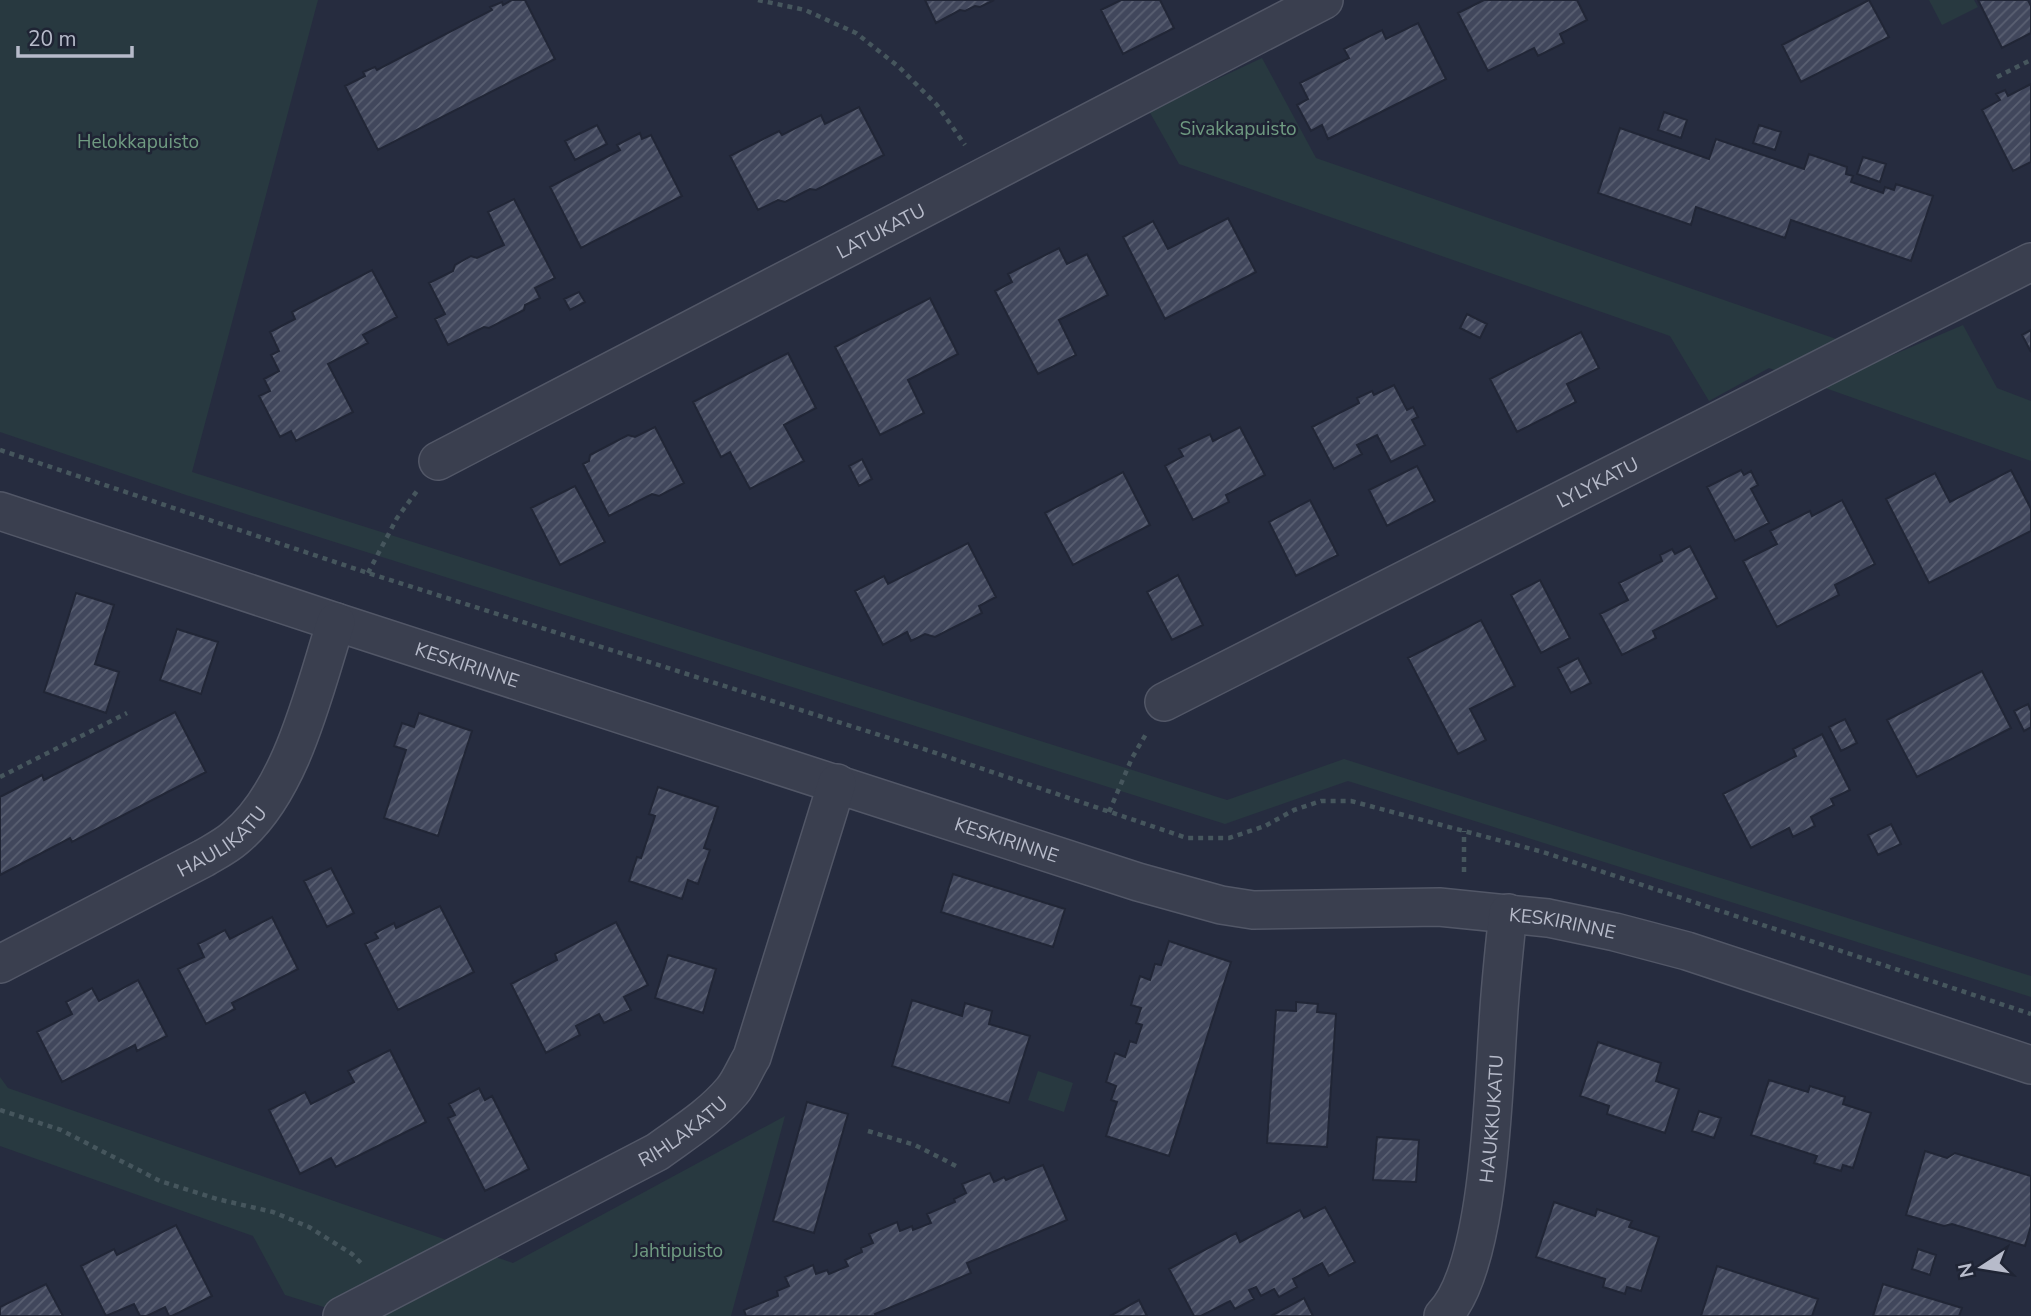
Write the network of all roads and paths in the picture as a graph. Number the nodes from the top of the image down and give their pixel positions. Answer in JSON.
{"nodes":[{"id":1,"x":758,"y":0,"type":"edge"},
{"id":2,"x":1324,"y":0,"type":"edge"},
{"id":3,"x":2031,"y":60,"type":"edge"},
{"id":4,"x":1997,"y":77,"type":"dead end"},
{"id":5,"x":986,"y":176,"type":"junction"},
{"id":6,"x":2031,"y":262,"type":"edge"},
{"id":7,"x":0,"y":450,"type":"edge"},
{"id":8,"x":438,"y":461,"type":"joint"},
{"id":9,"x":0,"y":511,"type":"edge"},
{"id":10,"x":368,"y":573,"type":"junction"},
{"id":11,"x":336,"y":622,"type":"junction"},
{"id":12,"x":1164,"y":702,"type":"joint"},
{"id":13,"x":127,"y":713,"type":"dead end"},
{"id":14,"x":0,"y":777,"type":"edge"},
{"id":15,"x":837,"y":783,"type":"junction"},
{"id":16,"x":1109,"y":812,"type":"junction"},
{"id":17,"x":1508,"y":912,"type":"junction"},
{"id":18,"x":0,"y":964,"type":"edge"},
{"id":19,"x":2031,"y":1014,"type":"edge"},
{"id":20,"x":2031,"y":1065,"type":"edge"},
{"id":21,"x":0,"y":1110,"type":"edge"},
{"id":22,"x":868,"y":1131,"type":"dead end"},
{"id":23,"x":960,"y":1168,"type":"dead end"},
{"id":24,"x":392,"y":1290,"type":"junction"},
{"id":25,"x":342,"y":1316,"type":"edge"},
{"id":26,"x":1443,"y":1316,"type":"edge"}],
"edges":[{"from":1,"to":5,"type":"path"},
{"from":2,"to":5,"type":"street","name":"LATUKATU"},
{"from":3,"to":4,"type":"path"},
{"from":5,"to":8,"type":"street","name":"LATUKATU"},
{"from":6,"to":12,"type":"street","name":"LYLYKATU"},
{"from":7,"to":10,"type":"path"},
{"from":8,"to":10,"type":"path"},
{"from":9,"to":11,"type":"street","name":"KESKIRINNE"},
{"from":10,"to":16,"type":"path"},
{"from":11,"to":15,"type":"street","name":"KESKIRINNE"},
{"from":11,"to":18,"type":"street","name":"HAULIKATU"},
{"from":12,"to":16,"type":"path"},
{"from":13,"to":14,"type":"path"},
{"from":15,"to":17,"type":"street","name":"KESKIRINNE"},
{"from":15,"to":24,"type":"street","name":"RIHLAKATU"},
{"from":16,"to":19,"type":"path"},
{"from":17,"to":20,"type":"street","name":"KESKIRINNE"},
{"from":17,"to":26,"type":"street","name":"HAUKKUKATU"},
{"from":21,"to":24,"type":"path"},
{"from":22,"to":23,"type":"path"},
{"from":24,"to":25,"type":"street","name":"RIHLAKATU"}]}
